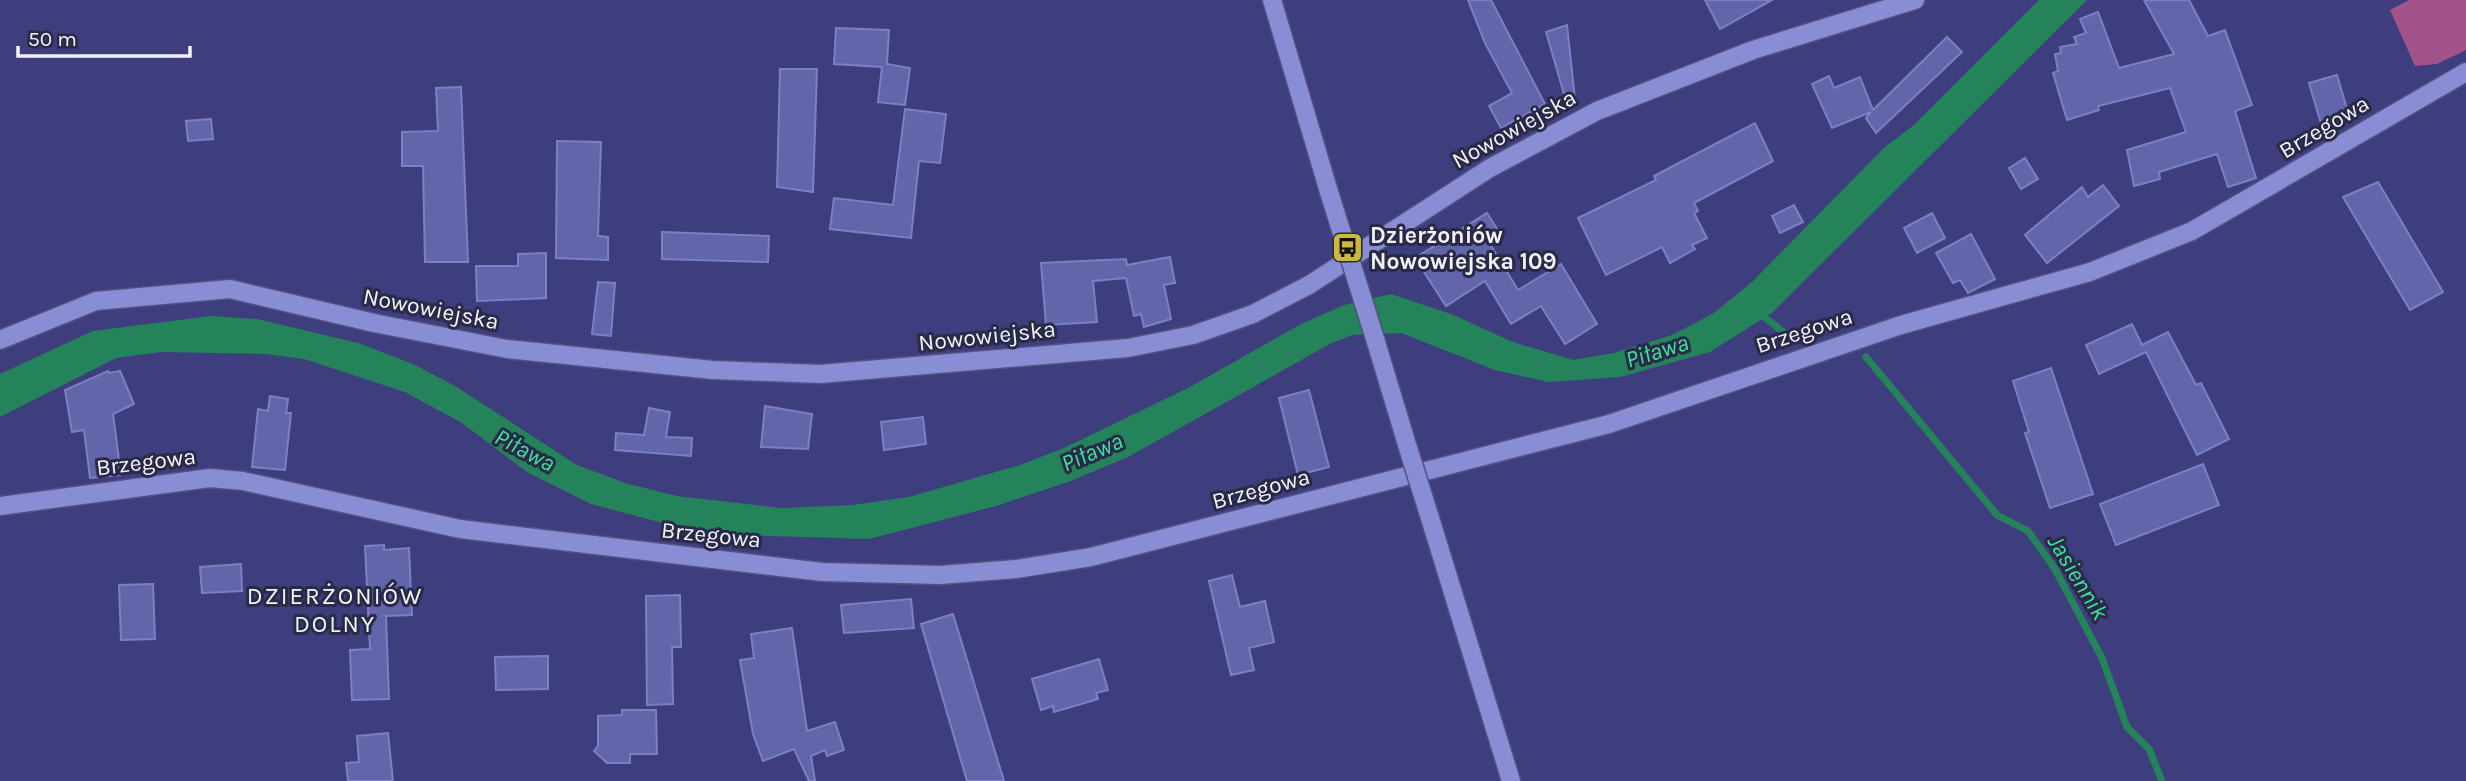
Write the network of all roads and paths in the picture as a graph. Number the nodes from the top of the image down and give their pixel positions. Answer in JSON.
{"nodes":[{"id":1,"x":1272,"y":0,"type":"edge"},
{"id":2,"x":1915,"y":0,"type":"edge"},
{"id":3,"x":2466,"y":72,"type":"edge"},
{"id":4,"x":0,"y":340,"type":"edge"},
{"id":5,"x":0,"y":506,"type":"edge"},
{"id":6,"x":1511,"y":781,"type":"edge"}],
"edges":[{"from":1,"to":6,"type":"street","bridge":true},
{"from":2,"to":4,"type":"street","name":"Nowowiejska"},
{"from":3,"to":5,"type":"street","name":"Brzegowa"}]}
